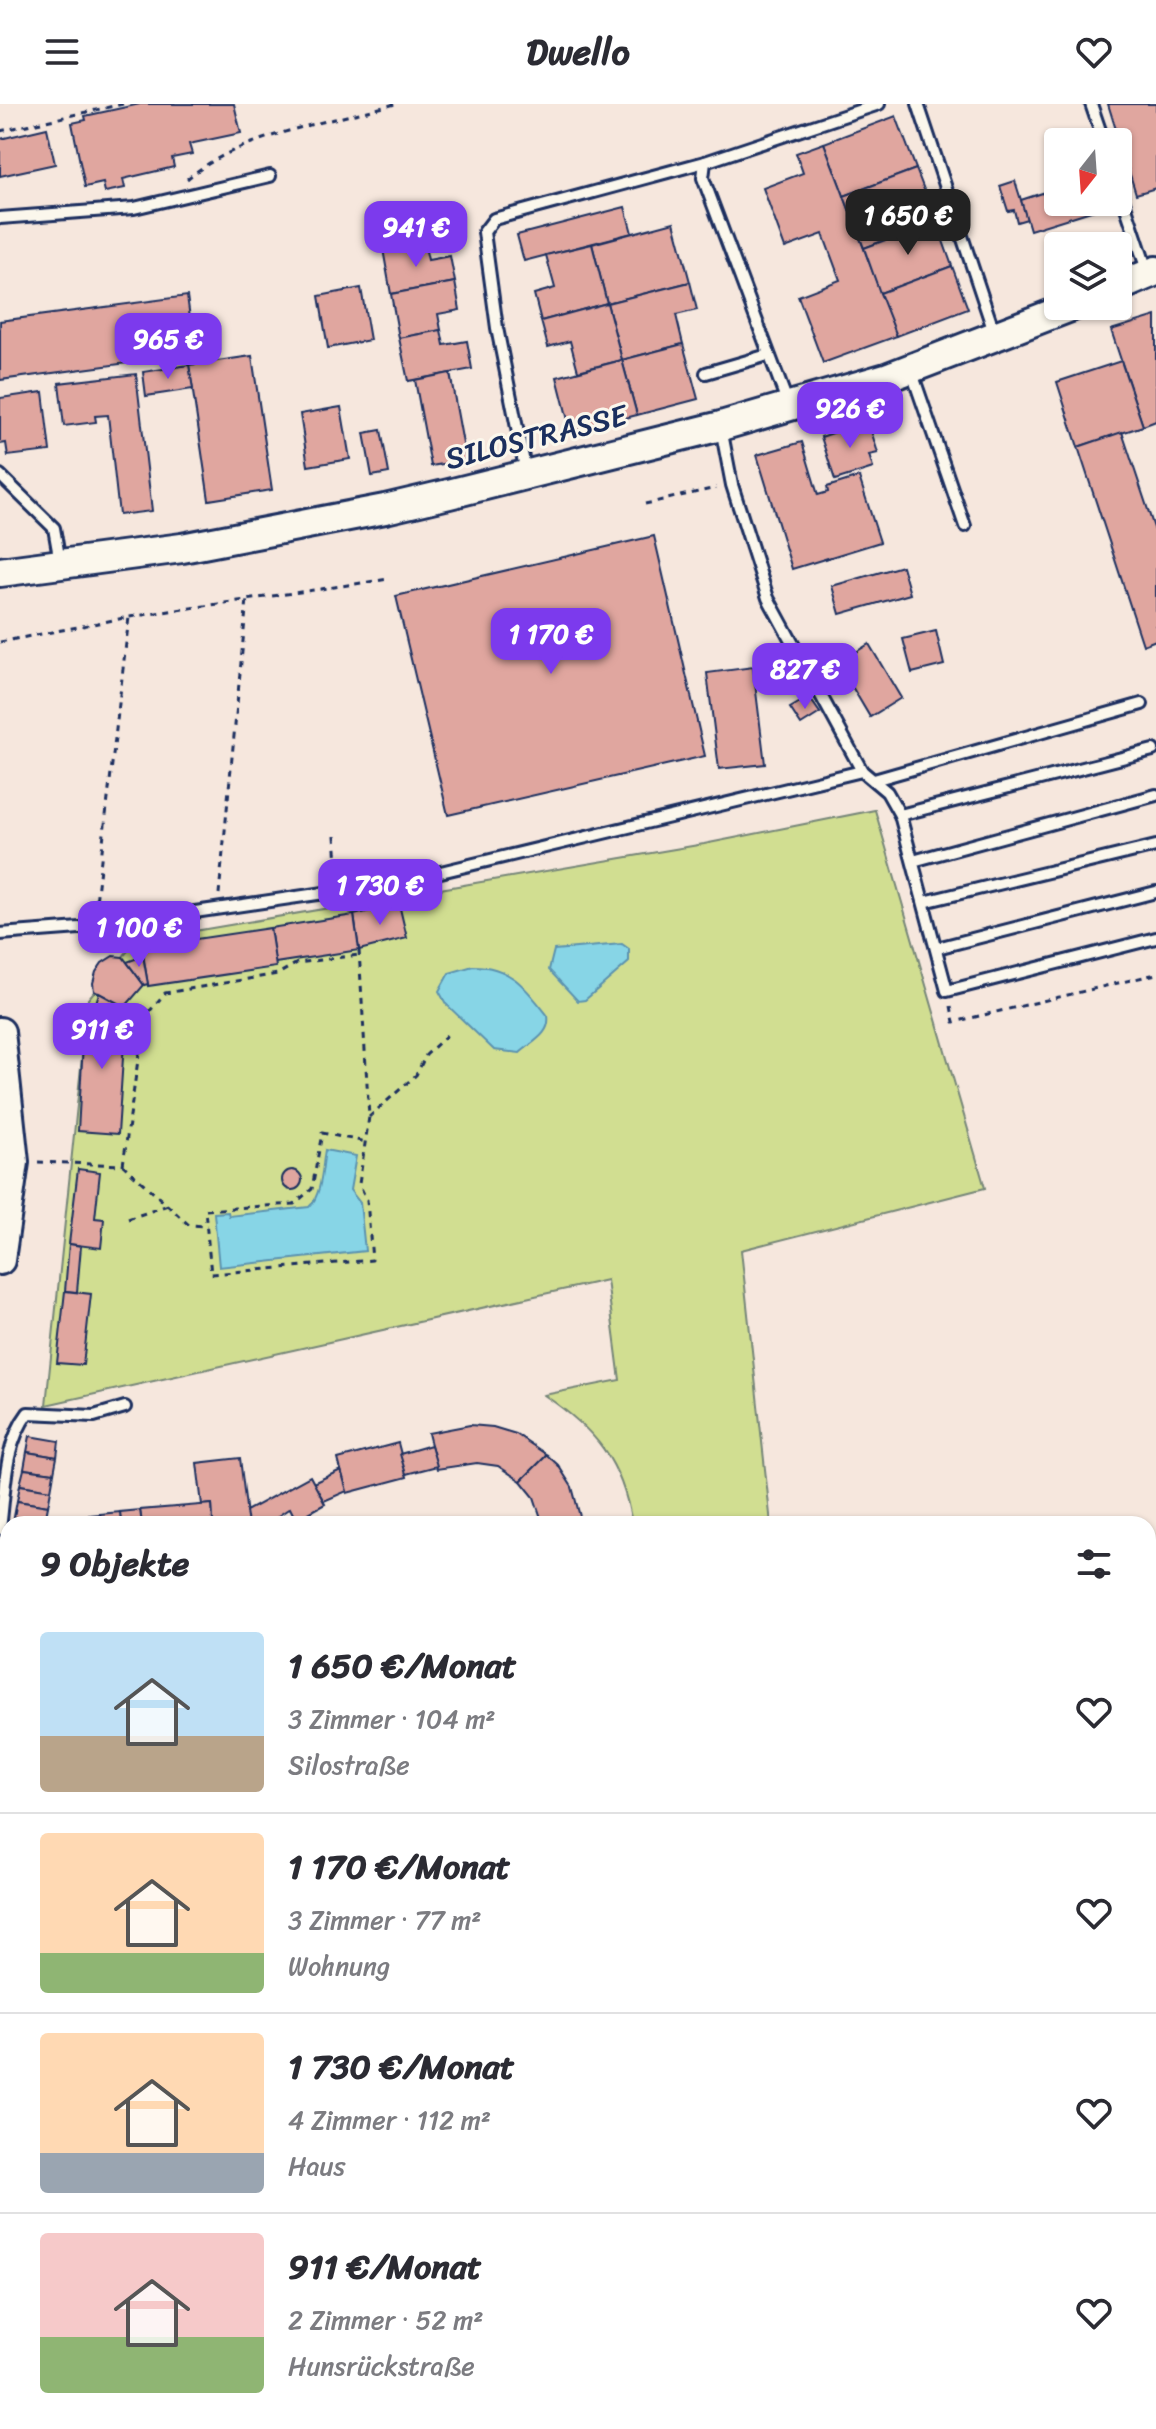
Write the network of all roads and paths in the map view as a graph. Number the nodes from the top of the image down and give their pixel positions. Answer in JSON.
{"nodes":[{"id":1,"x":123,"y":104,"type":"edge"},
{"id":2,"x":395,"y":104,"type":"edge"},
{"id":3,"x":879,"y":104,"type":"edge"},
{"id":4,"x":918,"y":104,"type":"edge"},
{"id":5,"x":1091,"y":104,"type":"edge"},
{"id":6,"x":1099,"y":128,"type":"edge"},
{"id":7,"x":0,"y":131,"type":"edge"},
{"id":8,"x":705,"y":162,"type":"junction"},
{"id":9,"x":270,"y":176,"type":"dead end"},
{"id":10,"x":168,"y":200,"type":"junction"},
{"id":11,"x":1130,"y":216,"type":"edge"},
{"id":12,"x":0,"y":218,"type":"edge"},
{"id":13,"x":1152,"y":273,"type":"edge"},
{"id":14,"x":1132,"y":281,"type":"edge"},
{"id":15,"x":1044,"y":318,"type":"edge"},
{"id":16,"x":996,"y":337,"type":"junction"},
{"id":17,"x":768,"y":355,"type":"junction"},
{"id":18,"x":911,"y":368,"type":"junction"},
{"id":19,"x":706,"y":373,"type":"dead end"},
{"id":20,"x":789,"y":406,"type":"junction"},
{"id":21,"x":721,"y":426,"type":"junction"},
{"id":22,"x":527,"y":474,"type":"junction"},
{"id":23,"x":0,"y":475,"type":"edge"},
{"id":24,"x":732,"y":485,"type":"junction"},
{"id":25,"x":645,"y":504,"type":"dead end"},
{"id":26,"x":965,"y":526,"type":"dead end"},
{"id":27,"x":60,"y":564,"type":"junction"},
{"id":28,"x":0,"y":572,"type":"edge"},
{"id":29,"x":389,"y":579,"type":"dead end"},
{"id":30,"x":247,"y":599,"type":"junction"},
{"id":31,"x":129,"y":617,"type":"junction"},
{"id":32,"x":0,"y":642,"type":"edge"},
{"id":33,"x":1142,"y":704,"type":"dead end"},
{"id":34,"x":1153,"y":750,"type":"dead end"},
{"id":35,"x":862,"y":771,"type":"junction"},
{"id":36,"x":874,"y":780,"type":"junction"},
{"id":37,"x":1156,"y":795,"type":"edge"},
{"id":38,"x":900,"y":815,"type":"junction"},
{"id":39,"x":335,"y":836,"type":"dead end"},
{"id":40,"x":1156,"y":846,"type":"edge"},
{"id":41,"x":913,"y":861,"type":"junction"},
{"id":42,"x":339,"y":891,"type":"junction"},
{"id":43,"x":1156,"y":892,"type":"edge"},
{"id":44,"x":924,"y":902,"type":"junction"},
{"id":45,"x":217,"y":909,"type":"junction"},
{"id":46,"x":93,"y":927,"type":"junction"},
{"id":47,"x":0,"y":934,"type":"edge"},
{"id":48,"x":1156,"y":938,"type":"edge"},
{"id":49,"x":937,"y":948,"type":"junction"},
{"id":50,"x":1156,"y":974,"type":"edge"},
{"id":51,"x":954,"y":1022,"type":"dead end"},
{"id":52,"x":0,"y":1032,"type":"edge"},
{"id":53,"x":450,"y":1032,"type":"dead end"},
{"id":54,"x":369,"y":1117,"type":"junction"},
{"id":55,"x":366,"y":1142,"type":"junction"},
{"id":56,"x":14,"y":1162,"type":"junction"},
{"id":57,"x":123,"y":1165,"type":"junction"},
{"id":58,"x":168,"y":1205,"type":"junction"},
{"id":59,"x":128,"y":1219,"type":"dead end"},
{"id":60,"x":207,"y":1226,"type":"junction"},
{"id":61,"x":0,"y":1260,"type":"edge"},
{"id":62,"x":125,"y":1407,"type":"dead end"},
{"id":63,"x":2,"y":1516,"type":"edge"}],
"edges":[{"from":1,"to":7,"type":"path"},
{"from":2,"to":10,"type":"path"},
{"from":3,"to":8,"type":"lane"},
{"from":4,"to":16,"type":"lane"},
{"from":5,"to":6,"type":"lane"},
{"from":8,"to":17,"type":"lane"},
{"from":8,"to":22,"type":"lane"},
{"from":9,"to":10,"type":"lane"},
{"from":10,"to":12,"type":"lane"},
{"from":11,"to":13,"type":"lane"},
{"from":13,"to":14,"type":"main road"},
{"from":15,"to":16,"type":"main road","name":"SILOSTRASSE"},
{"from":16,"to":18,"type":"main road","name":"SILOSTRASSE"},
{"from":17,"to":19,"type":"lane"},
{"from":17,"to":20,"type":"lane"},
{"from":18,"to":20,"type":"main road","name":"SILOSTRASSE"},
{"from":18,"to":26,"type":"lane"},
{"from":20,"to":21,"type":"main road","name":"SILOSTRASSE"},
{"from":21,"to":22,"type":"main road","name":"SILOSTRASSE"},
{"from":21,"to":24,"type":"lane"},
{"from":22,"to":27,"type":"main road","name":"SILOSTRASSE"},
{"from":23,"to":27,"type":"lane"},
{"from":24,"to":25,"type":"path"},
{"from":24,"to":35,"type":"lane"},
{"from":27,"to":28,"type":"main road","name":"SILOSTRASSE"},
{"from":29,"to":30,"type":"path"},
{"from":30,"to":31,"type":"path"},
{"from":30,"to":45,"type":"path"},
{"from":31,"to":32,"type":"path"},
{"from":31,"to":46,"type":"path"},
{"from":33,"to":36,"type":"lane"},
{"from":34,"to":38,"type":"lane"},
{"from":35,"to":36,"type":"lane"},
{"from":35,"to":42,"type":"lane"},
{"from":36,"to":38,"type":"lane"},
{"from":37,"to":41,"type":"lane"},
{"from":38,"to":41,"type":"lane"},
{"from":39,"to":42,"type":"path"},
{"from":40,"to":44,"type":"lane"},
{"from":41,"to":44,"type":"lane"},
{"from":42,"to":45,"type":"lane"},
{"from":43,"to":49,"type":"lane"},
{"from":44,"to":49,"type":"lane"},
{"from":45,"to":46,"type":"lane"},
{"from":46,"to":47,"type":"lane"},
{"from":48,"to":49,"type":"lane"},
{"from":50,"to":51,"type":"path"},
{"from":52,"to":56,"type":"main road"},
{"from":53,"to":54,"type":"path"},
{"from":54,"to":55,"type":"path"},
{"from":54,"to":57,"type":"path"},
{"from":55,"to":60,"type":"path"},
{"from":55,"to":60,"type":"path"},
{"from":56,"to":57,"type":"path"},
{"from":56,"to":61,"type":"main road"},
{"from":57,"to":58,"type":"path"},
{"from":58,"to":59,"type":"path"},
{"from":58,"to":60,"type":"path"},
{"from":62,"to":63,"type":"lane"}]}
